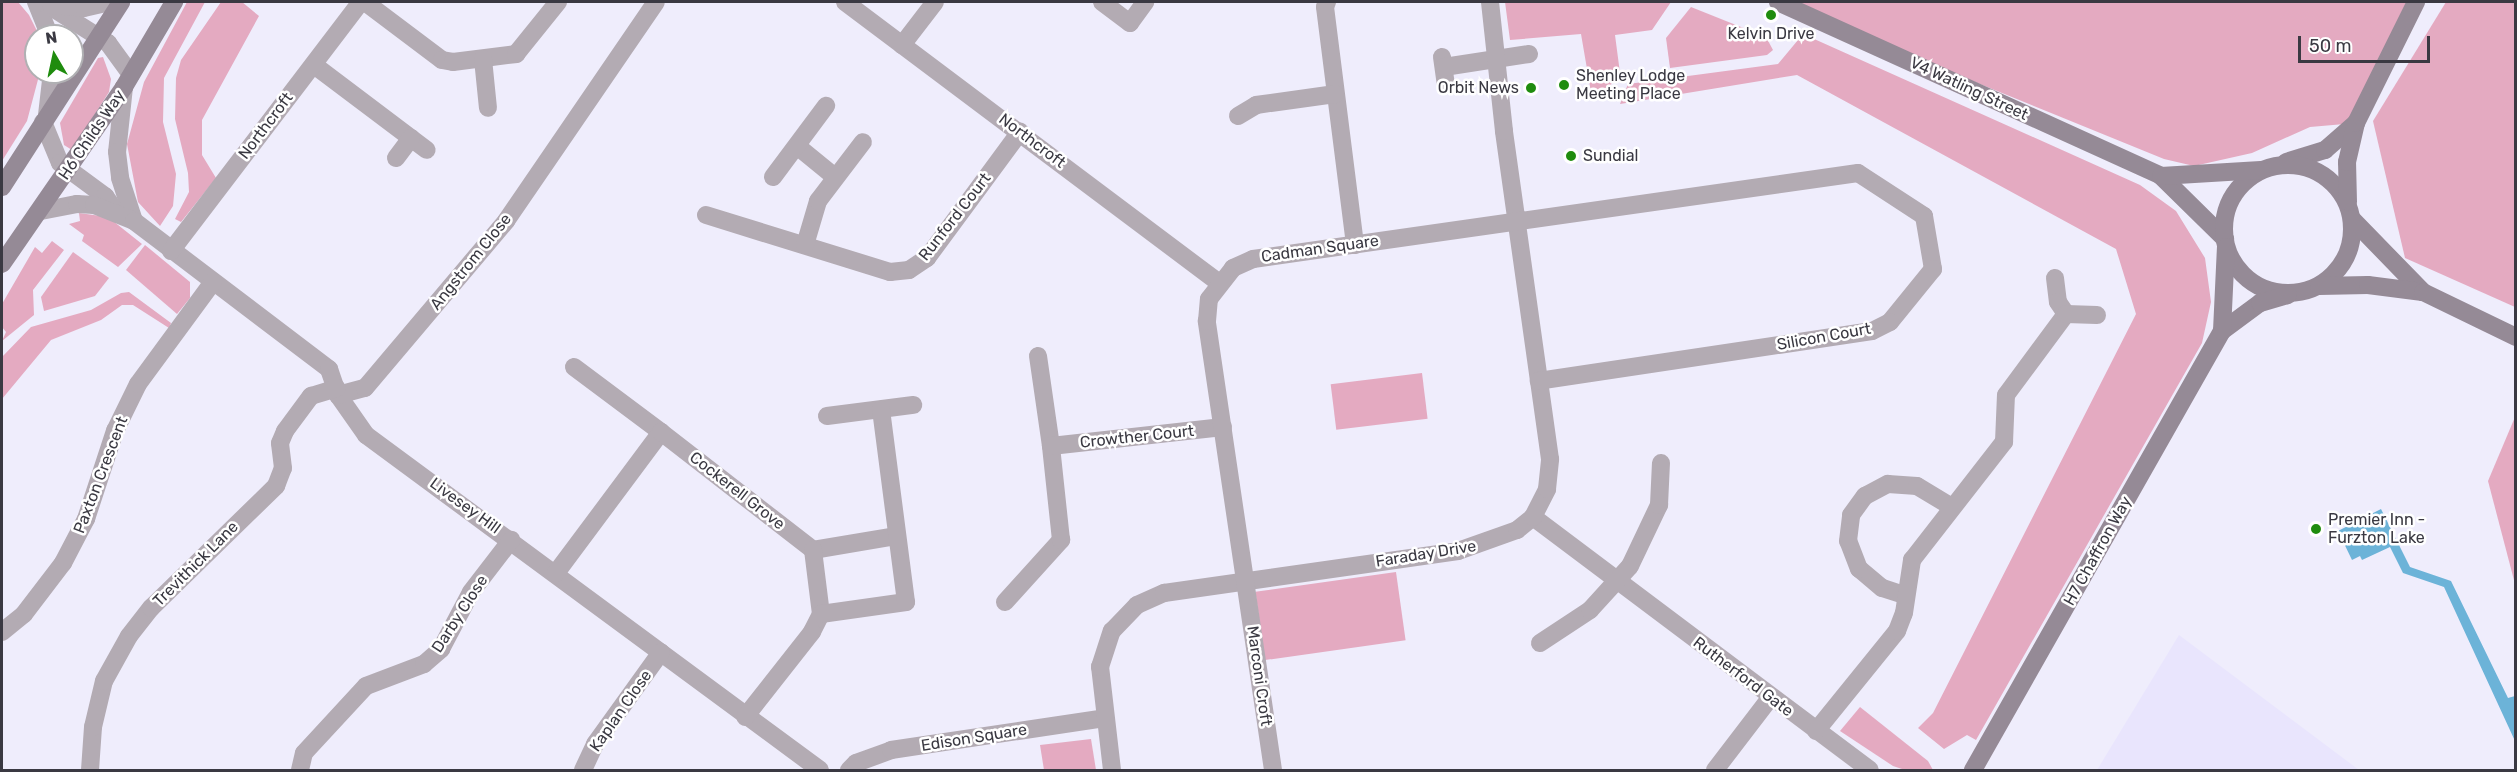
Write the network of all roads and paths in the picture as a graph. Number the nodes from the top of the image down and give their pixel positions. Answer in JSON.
{"nodes":[{"id":1,"x":43,"y":2,"type":"edge"},
{"id":2,"x":111,"y":2,"type":"edge"},
{"id":3,"x":121,"y":2,"type":"edge"},
{"id":4,"x":174,"y":2,"type":"edge"},
{"id":5,"x":363,"y":2,"type":"edge"},
{"id":6,"x":558,"y":2,"type":"edge"},
{"id":7,"x":656,"y":2,"type":"edge"},
{"id":8,"x":845,"y":2,"type":"edge"},
{"id":9,"x":935,"y":2,"type":"edge"},
{"id":10,"x":1102,"y":2,"type":"edge"},
{"id":11,"x":1145,"y":2,"type":"edge"},
{"id":12,"x":1327,"y":2,"type":"edge"},
{"id":13,"x":1490,"y":2,"type":"edge"},
{"id":14,"x":1778,"y":2,"type":"edge"},
{"id":15,"x":2416,"y":2,"type":"edge"},
{"id":16,"x":48,"y":24,"type":"edge"},
{"id":17,"x":100,"y":38,"type":"junction"},
{"id":18,"x":902,"y":45,"type":"junction"},
{"id":19,"x":1529,"y":54,"type":"dead end"},
{"id":20,"x":483,"y":59,"type":"junction"},
{"id":21,"x":1495,"y":59,"type":"junction"},
{"id":22,"x":314,"y":65,"type":"junction"},
{"id":23,"x":1444,"y":69,"type":"dead end"},
{"id":24,"x":127,"y":81,"type":"junction"},
{"id":25,"x":50,"y":84,"type":"edge"},
{"id":26,"x":1335,"y":94,"type":"junction"},
{"id":27,"x":826,"y":106,"type":"dead end"},
{"id":28,"x":488,"y":108,"type":"dead end"},
{"id":29,"x":1238,"y":116,"type":"dead end"},
{"id":30,"x":45,"y":118,"type":"junction"},
{"id":31,"x":2356,"y":123,"type":"junction"},
{"id":32,"x":1020,"y":132,"type":"junction"},
{"id":33,"x":411,"y":138,"type":"junction"},
{"id":34,"x":863,"y":142,"type":"dead end"},
{"id":35,"x":797,"y":146,"type":"junction"},
{"id":36,"x":427,"y":150,"type":"dead end"},
{"id":37,"x":396,"y":158,"type":"dead end"},
{"id":38,"x":69,"y":168,"type":"junction"},
{"id":39,"x":2269,"y":168,"type":"junction"},
{"id":40,"x":2161,"y":176,"type":"junction"},
{"id":41,"x":773,"y":177,"type":"dead end"},
{"id":42,"x":835,"y":177,"type":"junction"},
{"id":43,"x":2,"y":187,"type":"edge"},
{"id":44,"x":41,"y":210,"type":"junction"},
{"id":45,"x":2350,"y":211,"type":"junction"},
{"id":46,"x":116,"y":212,"type":"junction"},
{"id":47,"x":706,"y":215,"type":"dead end"},
{"id":48,"x":134,"y":221,"type":"junction"},
{"id":49,"x":1517,"y":222,"type":"junction"},
{"id":50,"x":2225,"y":243,"type":"junction"},
{"id":51,"x":805,"y":245,"type":"junction"},
{"id":52,"x":1355,"y":245,"type":"junction"},
{"id":53,"x":171,"y":251,"type":"junction"},
{"id":54,"x":2,"y":264,"type":"edge"},
{"id":55,"x":2055,"y":278,"type":"dead end"},
{"id":56,"x":213,"y":282,"type":"junction"},
{"id":57,"x":1218,"y":282,"type":"junction"},
{"id":58,"x":2319,"y":286,"type":"junction"},
{"id":59,"x":2423,"y":292,"type":"junction"},
{"id":60,"x":2294,"y":293,"type":"junction"},
{"id":61,"x":2066,"y":314,"type":"junction"},
{"id":62,"x":2097,"y":315,"type":"dead end"},
{"id":63,"x":2222,"y":331,"type":"junction"},
{"id":64,"x":2516,"y":337,"type":"edge"},
{"id":65,"x":1038,"y":356,"type":"dead end"},
{"id":66,"x":574,"y":367,"type":"dead end"},
{"id":67,"x":1539,"y":381,"type":"junction"},
{"id":68,"x":338,"y":392,"type":"junction"},
{"id":69,"x":913,"y":405,"type":"dead end"},
{"id":70,"x":881,"y":410,"type":"junction"},
{"id":71,"x":827,"y":416,"type":"dead end"},
{"id":72,"x":1223,"y":427,"type":"junction"},
{"id":73,"x":662,"y":432,"type":"junction"},
{"id":74,"x":1051,"y":446,"type":"junction"},
{"id":75,"x":1661,"y":463,"type":"dead end"},
{"id":76,"x":1952,"y":507,"type":"junction"},
{"id":77,"x":1533,"y":517,"type":"junction"},
{"id":78,"x":897,"y":536,"type":"junction"},
{"id":79,"x":511,"y":540,"type":"junction"},
{"id":80,"x":813,"y":550,"type":"junction"},
{"id":81,"x":555,"y":573,"type":"junction"},
{"id":82,"x":1247,"y":580,"type":"junction"},
{"id":83,"x":1616,"y":582,"type":"junction"},
{"id":84,"x":1904,"y":595,"type":"junction"},
{"id":85,"x":1005,"y":602,"type":"dead end"},
{"id":86,"x":821,"y":614,"type":"junction"},
{"id":87,"x":2,"y":632,"type":"edge"},
{"id":88,"x":1540,"y":643,"type":"dead end"},
{"id":89,"x":662,"y":652,"type":"junction"},
{"id":90,"x":1770,"y":698,"type":"junction"},
{"id":91,"x":745,"y":717,"type":"junction"},
{"id":92,"x":1105,"y":718,"type":"junction"},
{"id":93,"x":1816,"y":731,"type":"junction"},
{"id":94,"x":90,"y":771,"type":"edge"},
{"id":95,"x":300,"y":771,"type":"edge"},
{"id":96,"x":583,"y":771,"type":"edge"},
{"id":97,"x":820,"y":771,"type":"edge"},
{"id":98,"x":849,"y":771,"type":"edge"},
{"id":99,"x":1112,"y":771,"type":"edge"},
{"id":100,"x":1273,"y":771,"type":"edge"},
{"id":101,"x":1715,"y":771,"type":"edge"},
{"id":102,"x":1870,"y":771,"type":"edge"},
{"id":103,"x":1973,"y":771,"type":"edge"}],
"edges":[{"from":1,"to":2,"type":"street"},
{"from":1,"to":16,"type":"street"},
{"from":1,"to":17,"type":"street"},
{"from":3,"to":17,"type":"street"},
{"from":4,"to":24,"type":"street","name":"H6 Childs Way"},
{"from":5,"to":20,"type":"street"},
{"from":5,"to":22,"type":"street","name":"Northcroft"},
{"from":6,"to":20,"type":"street"},
{"from":7,"to":68,"type":"street","name":"Angstrom Close"},
{"from":8,"to":18,"type":"street","name":"Northcroft"},
{"from":9,"to":18,"type":"street"},
{"from":10,"to":11,"type":"street"},
{"from":12,"to":26,"type":"street"},
{"from":13,"to":21,"type":"street","name":"Faraday Drive"},
{"from":14,"to":40,"type":"street","name":"V4 Watling Street"},
{"from":15,"to":31,"type":"street"},
{"from":17,"to":24,"type":"street"},
{"from":17,"to":30,"type":"street"},
{"from":18,"to":32,"type":"street","name":"Northcroft"},
{"from":19,"to":21,"type":"street"},
{"from":20,"to":28,"type":"street"},
{"from":21,"to":23,"type":"street"},
{"from":21,"to":49,"type":"street","name":"Faraday Drive"},
{"from":22,"to":33,"type":"street"},
{"from":22,"to":53,"type":"street","name":"Northcroft"},
{"from":24,"to":38,"type":"street","name":"H6 Childs Way"},
{"from":24,"to":48,"type":"street"},
{"from":25,"to":30,"type":"street"},
{"from":26,"to":29,"type":"street"},
{"from":26,"to":52,"type":"street"},
{"from":27,"to":35,"type":"street"},
{"from":30,"to":38,"type":"street","name":"Livesey Hill"},
{"from":30,"to":43,"type":"street"},
{"from":31,"to":39,"type":"street"},
{"from":31,"to":45,"type":"street"},
{"from":32,"to":51,"type":"street","name":"Runford Court"},
{"from":32,"to":57,"type":"street","name":"Northcroft"},
{"from":33,"to":36,"type":"street"},
{"from":33,"to":37,"type":"street"},
{"from":34,"to":42,"type":"street"},
{"from":35,"to":41,"type":"street"},
{"from":35,"to":42,"type":"street"},
{"from":38,"to":44,"type":"street","name":"H6 Childs Way"},
{"from":38,"to":46,"type":"street","name":"Livesey Hill"},
{"from":39,"to":40,"type":"street","name":"V4 Watling Street"},
{"from":39,"to":45,"type":"street"},
{"from":39,"to":50,"type":"street"},
{"from":40,"to":50,"type":"street","name":"V4 Watling Street"},
{"from":42,"to":51,"type":"street"},
{"from":44,"to":46,"type":"street","name":"Livesey Hill"},
{"from":44,"to":54,"type":"street","name":"H6 Childs Way"},
{"from":45,"to":58,"type":"street"},
{"from":45,"to":59,"type":"street"},
{"from":46,"to":48,"type":"street","name":"Livesey Hill"},
{"from":47,"to":51,"type":"street","name":"Runford Court"},
{"from":48,"to":53,"type":"street","name":"Livesey Hill"},
{"from":49,"to":52,"type":"street","name":"Cadman Square"},
{"from":49,"to":67,"type":"street","name":"Faraday Drive"},
{"from":49,"to":67,"type":"street","name":"Silicon Court"},
{"from":50,"to":60,"type":"street"},
{"from":50,"to":63,"type":"street","name":"H7 Chaffron Way"},
{"from":52,"to":57,"type":"street","name":"Cadman Square"},
{"from":53,"to":56,"type":"street","name":"Livesey Hill"},
{"from":55,"to":61,"type":"street"},
{"from":56,"to":68,"type":"street","name":"Livesey Hill"},
{"from":56,"to":87,"type":"street","name":"Paxton Crescent"},
{"from":57,"to":72,"type":"street"},
{"from":58,"to":59,"type":"street"},
{"from":58,"to":60,"type":"street"},
{"from":59,"to":64,"type":"street"},
{"from":60,"to":63,"type":"street","name":"H7 Chaffron Way"},
{"from":61,"to":62,"type":"street"},
{"from":61,"to":76,"type":"street"},
{"from":63,"to":103,"type":"street","name":"H7 Chaffron Way"},
{"from":65,"to":74,"type":"street"},
{"from":66,"to":73,"type":"street","name":"Cockerell Grove"},
{"from":67,"to":77,"type":"street","name":"Faraday Drive"},
{"from":68,"to":79,"type":"street","name":"Livesey Hill"},
{"from":68,"to":94,"type":"street","name":"Trevithick Lane"},
{"from":69,"to":70,"type":"street"},
{"from":70,"to":71,"type":"street"},
{"from":70,"to":78,"type":"street"},
{"from":72,"to":74,"type":"street","name":"Crowther Court"},
{"from":72,"to":82,"type":"street"},
{"from":73,"to":80,"type":"street","name":"Cockerell Grove"},
{"from":73,"to":81,"type":"street"},
{"from":74,"to":85,"type":"street"},
{"from":75,"to":83,"type":"street"},
{"from":76,"to":84,"type":"street"},
{"from":76,"to":84,"type":"street"},
{"from":77,"to":82,"type":"street","name":"Faraday Drive"},
{"from":77,"to":83,"type":"street","name":"Rutherford Gate"},
{"from":78,"to":80,"type":"street"},
{"from":78,"to":86,"type":"street"},
{"from":79,"to":81,"type":"street","name":"Livesey Hill"},
{"from":79,"to":95,"type":"street","name":"Darby Close"},
{"from":80,"to":86,"type":"street"},
{"from":81,"to":89,"type":"street","name":"Livesey Hill"},
{"from":82,"to":92,"type":"street","name":"Faraday Drive"},
{"from":82,"to":100,"type":"street","name":"Marconi Croft"},
{"from":83,"to":88,"type":"street"},
{"from":83,"to":90,"type":"street","name":"Rutherford Gate"},
{"from":84,"to":93,"type":"street"},
{"from":86,"to":91,"type":"street"},
{"from":89,"to":91,"type":"street","name":"Livesey Hill"},
{"from":89,"to":96,"type":"street","name":"Kaplan Close"},
{"from":90,"to":93,"type":"street","name":"Rutherford Gate"},
{"from":90,"to":101,"type":"street"},
{"from":91,"to":97,"type":"street","name":"Livesey Hill"},
{"from":92,"to":98,"type":"street","name":"Edison Square"},
{"from":92,"to":99,"type":"street","name":"Faraday Drive"},
{"from":93,"to":102,"type":"street","name":"Rutherford Gate"}]}
